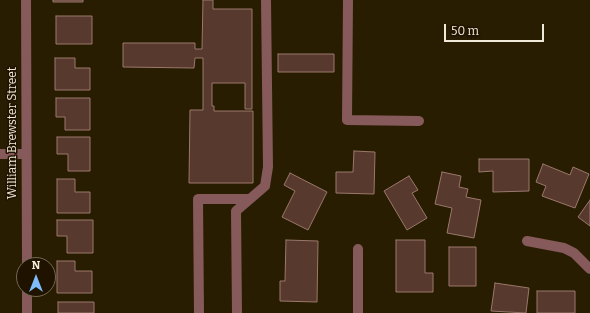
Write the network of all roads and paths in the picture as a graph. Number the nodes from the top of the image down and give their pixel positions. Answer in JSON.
{"nodes":[{"id":1,"x":26,"y":0,"type":"edge"},
{"id":2,"x":266,"y":0,"type":"edge"},
{"id":3,"x":348,"y":0,"type":"edge"},
{"id":4,"x":419,"y":121,"type":"dead end"},
{"id":5,"x":0,"y":154,"type":"edge"},
{"id":6,"x":25,"y":154,"type":"junction"},
{"id":7,"x":250,"y":199,"type":"junction"},
{"id":8,"x":527,"y":241,"type":"dead end"},
{"id":9,"x":358,"y":249,"type":"dead end"},
{"id":10,"x":27,"y":257,"type":"edge"},
{"id":11,"x":590,"y":269,"type":"edge"},
{"id":12,"x":27,"y":297,"type":"edge"},
{"id":13,"x":27,"y":313,"type":"edge"},
{"id":14,"x":199,"y":313,"type":"edge"},
{"id":15,"x":237,"y":313,"type":"edge"},
{"id":16,"x":358,"y":313,"type":"edge"}],
"edges":[{"from":1,"to":6,"type":"street","name":"William Brewster Street"},
{"from":2,"to":7,"type":"street"},
{"from":3,"to":4,"type":"street"},
{"from":5,"to":6,"type":"street"},
{"from":6,"to":10,"type":"street","name":"William Brewster Street"},
{"from":7,"to":14,"type":"street"},
{"from":7,"to":15,"type":"street"},
{"from":8,"to":11,"type":"street"},
{"from":9,"to":16,"type":"street"},
{"from":12,"to":13,"type":"street"}]}
